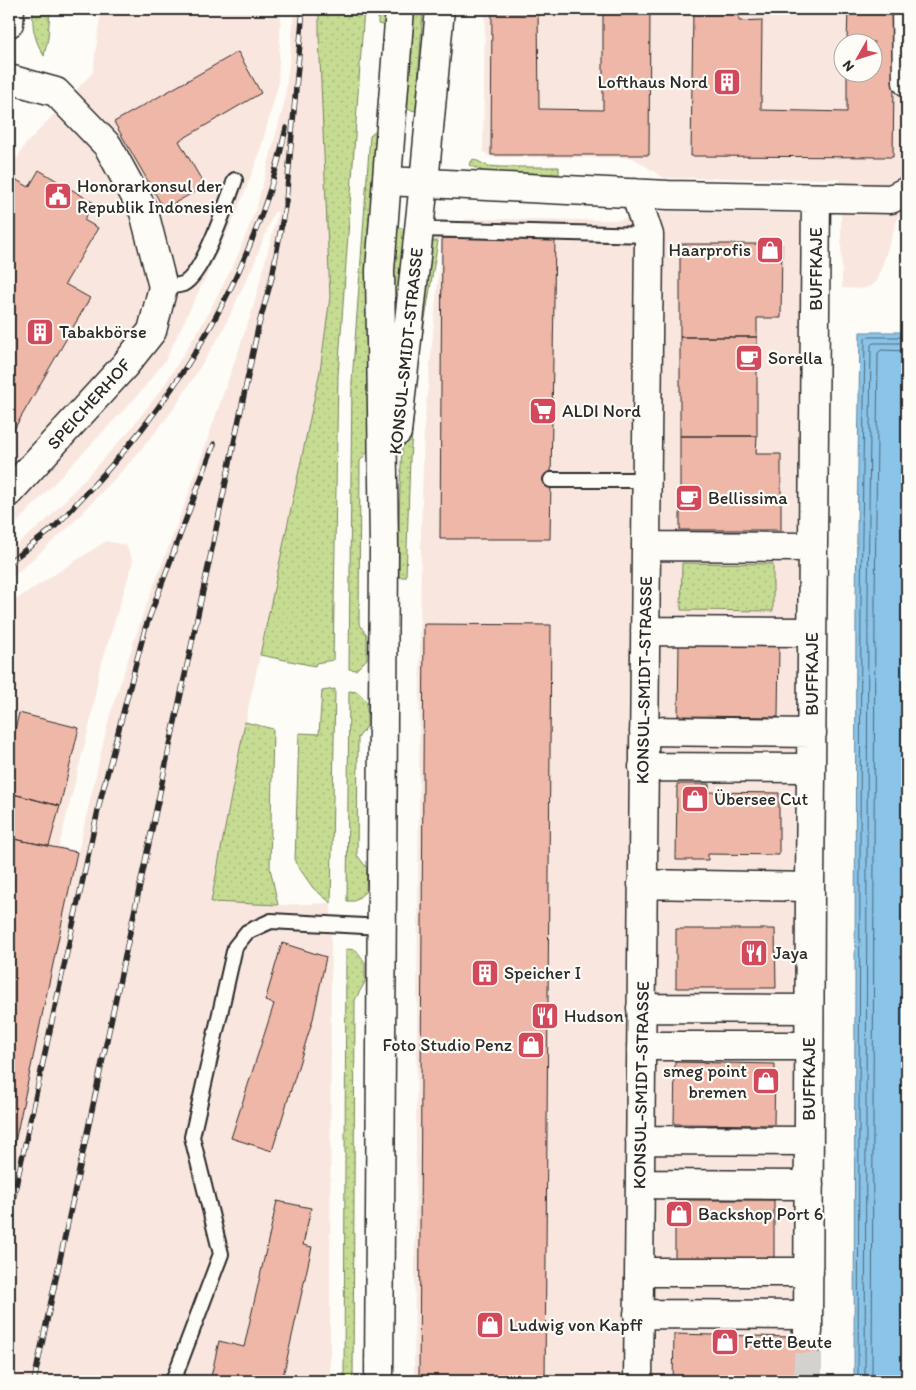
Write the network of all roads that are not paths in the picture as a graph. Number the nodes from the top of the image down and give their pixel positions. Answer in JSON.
{"nodes":[{"id":1,"x":10,"y":9,"type":"edge"},
{"id":2,"x":400,"y":9,"type":"edge"},
{"id":3,"x":440,"y":9,"type":"edge"},
{"id":4,"x":906,"y":9,"type":"edge"},
{"id":5,"x":9,"y":22,"type":"edge"},
{"id":6,"x":9,"y":79,"type":"edge"},
{"id":7,"x":907,"y":82,"type":"edge"},
{"id":8,"x":235,"y":180,"type":"dead end"},
{"id":9,"x":387,"y":181,"type":"junction"},
{"id":10,"x":424,"y":183,"type":"junction"},
{"id":11,"x":907,"y":191,"type":"edge"},
{"id":12,"x":635,"y":193,"type":"junction"},
{"id":13,"x":816,"y":198,"type":"junction"},
{"id":14,"x":419,"y":229,"type":"junction"},
{"id":15,"x":648,"y":235,"type":"junction"},
{"id":16,"x":164,"y":287,"type":"junction"},
{"id":17,"x":551,"y":480,"type":"dead end"},
{"id":18,"x":646,"y":480,"type":"junction"},
{"id":19,"x":9,"y":492,"type":"edge"},
{"id":20,"x":646,"y":546,"type":"junction"},
{"id":21,"x":813,"y":547,"type":"junction"},
{"id":22,"x":384,"y":548,"type":"junction"},
{"id":23,"x":645,"y":630,"type":"junction"},
{"id":24,"x":812,"y":632,"type":"junction"},
{"id":25,"x":644,"y":731,"type":"junction"},
{"id":26,"x":812,"y":733,"type":"junction"},
{"id":27,"x":644,"y":767,"type":"junction"},
{"id":28,"x":811,"y":768,"type":"junction"},
{"id":29,"x":642,"y":884,"type":"junction"},
{"id":30,"x":810,"y":887,"type":"junction"},
{"id":31,"x":382,"y":927,"type":"junction"},
{"id":32,"x":641,"y":1008,"type":"junction"},
{"id":33,"x":809,"y":1009,"type":"junction"},
{"id":34,"x":641,"y":1046,"type":"junction"},
{"id":35,"x":809,"y":1046,"type":"junction"},
{"id":36,"x":640,"y":1140,"type":"junction"},
{"id":37,"x":809,"y":1141,"type":"junction"},
{"id":38,"x":640,"y":1184,"type":"junction"},
{"id":39,"x":809,"y":1185,"type":"junction"},
{"id":40,"x":639,"y":1272,"type":"junction"},
{"id":41,"x":808,"y":1272,"type":"junction"},
{"id":42,"x":638,"y":1314,"type":"junction"},
{"id":43,"x":172,"y":1381,"type":"edge"},
{"id":44,"x":379,"y":1381,"type":"edge"},
{"id":45,"x":638,"y":1381,"type":"edge"}],
"edges":[{"from":1,"to":5,"type":"street"},
{"from":2,"to":9,"type":"street","name":"KONSUL-SMIDT-STRASSE"},
{"from":3,"to":10,"type":"street","name":"KONSUL-SMIDT-STRASSE"},
{"from":4,"to":7,"type":"street"},
{"from":6,"to":16,"type":"street"},
{"from":8,"to":16,"type":"lane"},
{"from":9,"to":10,"type":"street"},
{"from":9,"to":22,"type":"street","name":"KONSUL-SMIDT-STRASSE"},
{"from":10,"to":12,"type":"street"},
{"from":10,"to":14,"type":"street","name":"KONSUL-SMIDT-STRASSE"},
{"from":11,"to":13,"type":"street"},
{"from":12,"to":13,"type":"street"},
{"from":12,"to":15,"type":"street","name":"KONSUL-SMIDT-STRASSE"},
{"from":13,"to":21,"type":"street","name":"BUFFKAJE"},
{"from":14,"to":15,"type":"lane"},
{"from":14,"to":22,"type":"street","name":"KONSUL-SMIDT-STRASSE"},
{"from":15,"to":18,"type":"street","name":"KONSUL-SMIDT-STRASSE"},
{"from":16,"to":19,"type":"street","name":"SPEICHERHOF"},
{"from":17,"to":18,"type":"lane"},
{"from":18,"to":20,"type":"street","name":"KONSUL-SMIDT-STRASSE"},
{"from":20,"to":21,"type":"street"},
{"from":20,"to":23,"type":"street","name":"KONSUL-SMIDT-STRASSE"},
{"from":21,"to":24,"type":"street","name":"BUFFKAJE"},
{"from":22,"to":31,"type":"street","name":"KONSUL-SMIDT-STRASSE"},
{"from":23,"to":24,"type":"street"},
{"from":23,"to":25,"type":"street","name":"KONSUL-SMIDT-STRASSE"},
{"from":24,"to":26,"type":"street","name":"BUFFKAJE"},
{"from":25,"to":26,"type":"street"},
{"from":25,"to":27,"type":"street","name":"KONSUL-SMIDT-STRASSE"},
{"from":26,"to":28,"type":"street","name":"BUFFKAJE"},
{"from":27,"to":28,"type":"street"},
{"from":27,"to":29,"type":"street","name":"KONSUL-SMIDT-STRASSE"},
{"from":28,"to":30,"type":"street","name":"BUFFKAJE"},
{"from":29,"to":30,"type":"street"},
{"from":29,"to":32,"type":"street","name":"KONSUL-SMIDT-STRASSE"},
{"from":30,"to":33,"type":"street","name":"BUFFKAJE"},
{"from":31,"to":43,"type":"lane"},
{"from":31,"to":44,"type":"street","name":"KONSUL-SMIDT-STRASSE"},
{"from":32,"to":33,"type":"street"},
{"from":32,"to":34,"type":"street","name":"KONSUL-SMIDT-STRASSE"},
{"from":33,"to":35,"type":"street","name":"BUFFKAJE"},
{"from":34,"to":35,"type":"street"},
{"from":34,"to":36,"type":"street","name":"KONSUL-SMIDT-STRASSE"},
{"from":35,"to":37,"type":"street","name":"BUFFKAJE"},
{"from":36,"to":37,"type":"street"},
{"from":36,"to":38,"type":"street","name":"KONSUL-SMIDT-STRASSE"},
{"from":37,"to":39,"type":"street","name":"BUFFKAJE"},
{"from":38,"to":39,"type":"street"},
{"from":38,"to":40,"type":"street","name":"KONSUL-SMIDT-STRASSE"},
{"from":39,"to":41,"type":"street","name":"BUFFKAJE"},
{"from":40,"to":41,"type":"street"},
{"from":40,"to":42,"type":"street","name":"KONSUL-SMIDT-STRASSE"},
{"from":41,"to":42,"type":"street","name":"BUFFKAJE"},
{"from":42,"to":45,"type":"street","name":"KONSUL-SMIDT-STRASSE"}]}
